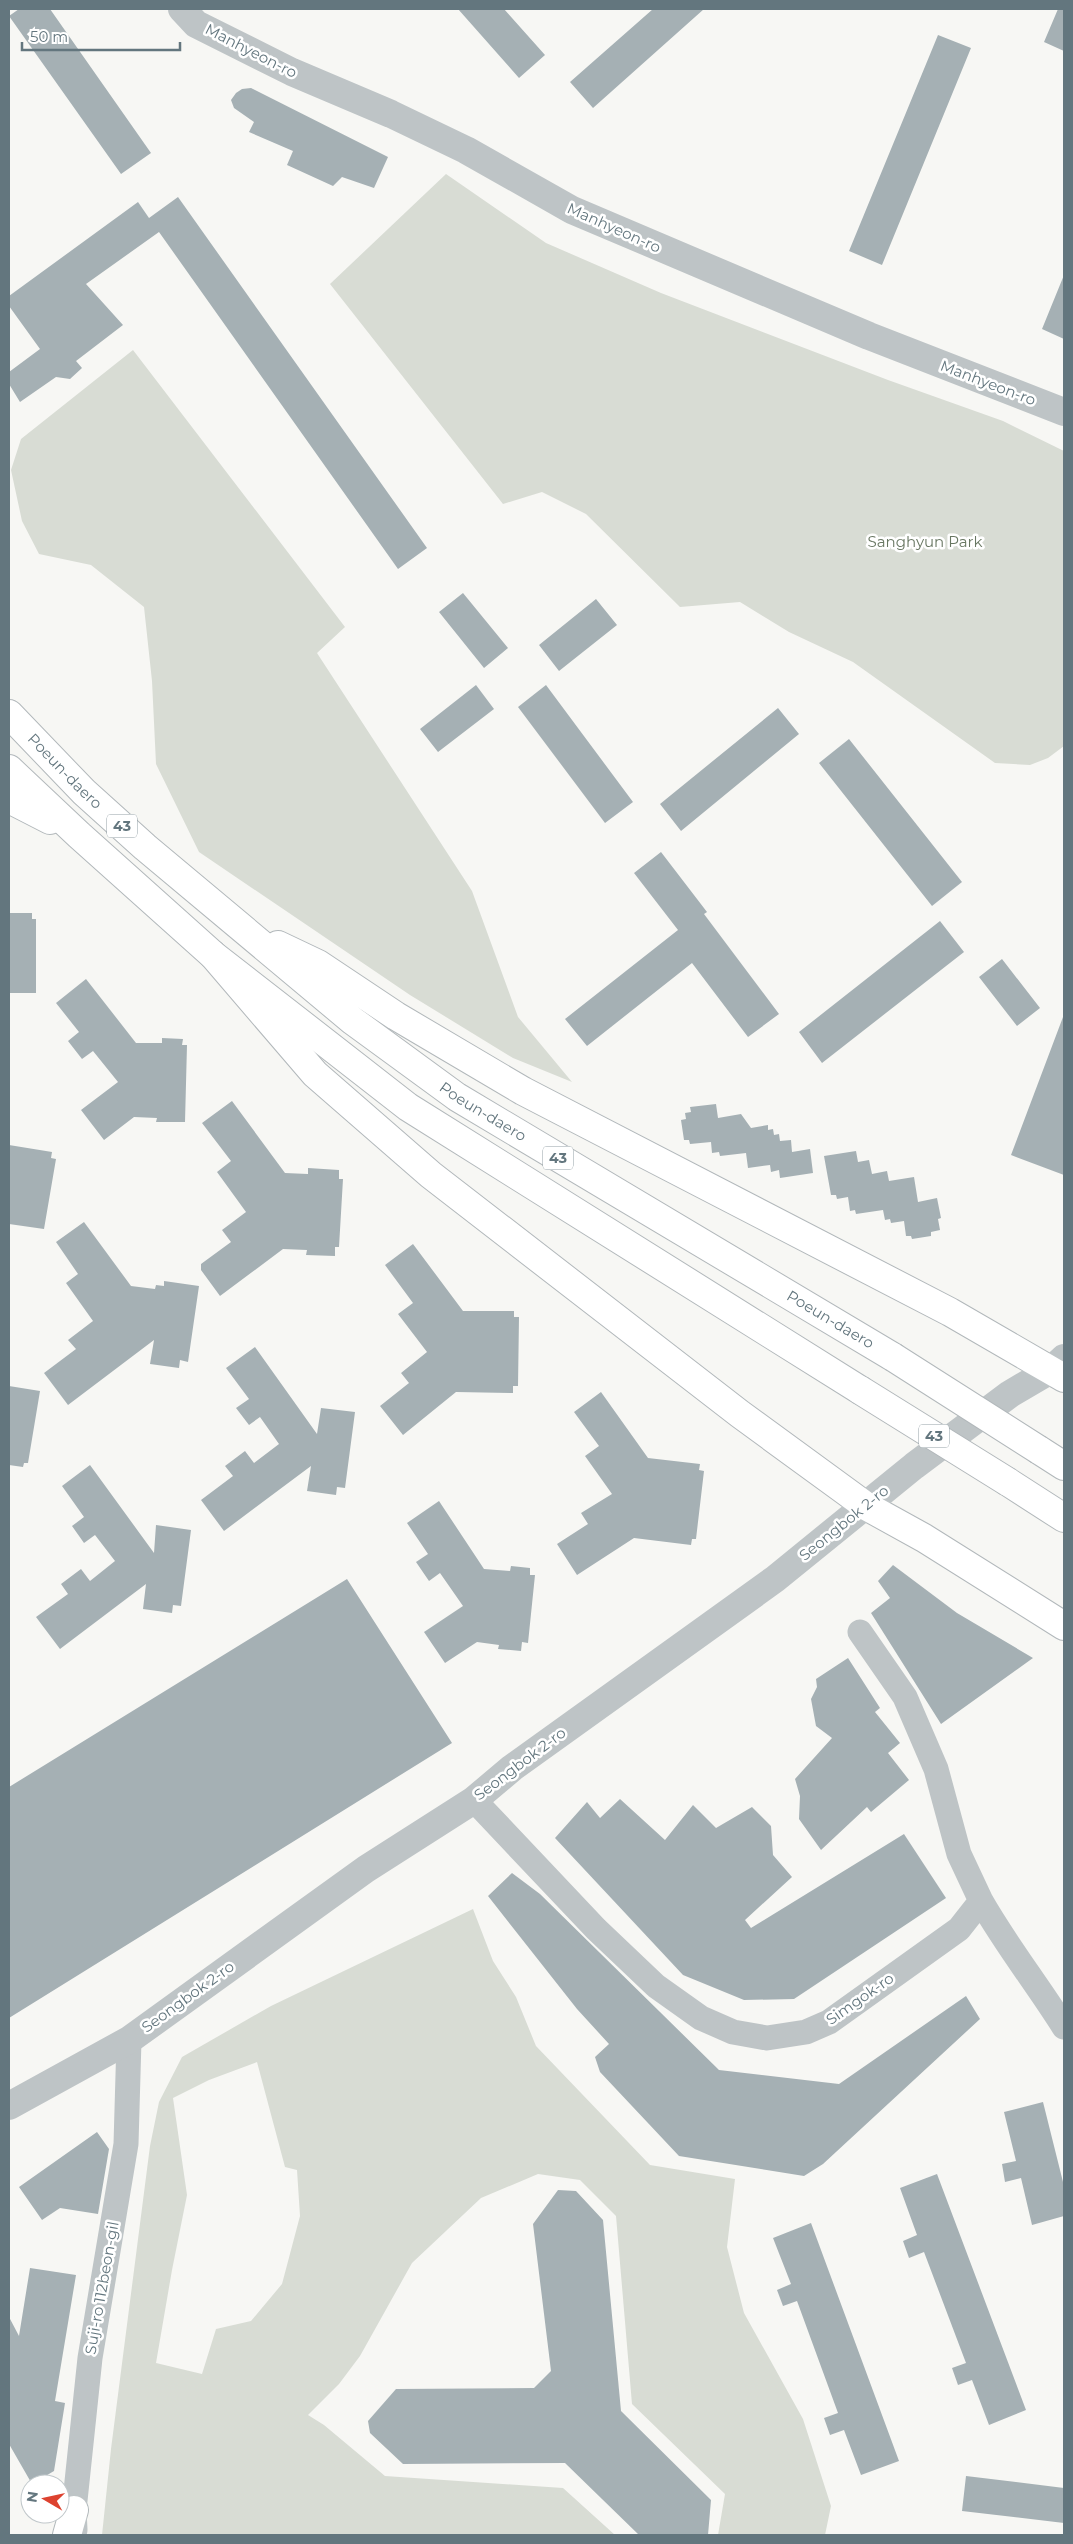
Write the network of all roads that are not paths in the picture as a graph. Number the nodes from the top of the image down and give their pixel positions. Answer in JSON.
{"nodes":[{"id":1,"x":182,"y":9,"type":"edge"},
{"id":2,"x":1064,"y":412,"type":"edge"},
{"id":3,"x":9,"y":714,"type":"edge"},
{"id":4,"x":9,"y":769,"type":"edge"},
{"id":5,"x":9,"y":799,"type":"edge"},
{"id":6,"x":79,"y":836,"type":"junction"},
{"id":7,"x":244,"y":929,"type":"junction"},
{"id":8,"x":213,"y":955,"type":"junction"},
{"id":9,"x":1060,"y":1368,"type":"edge"},
{"id":10,"x":1064,"y":1466,"type":"edge"},
{"id":11,"x":866,"y":1506,"type":"junction"},
{"id":12,"x":1064,"y":1518,"type":"edge"},
{"id":13,"x":1064,"y":1626,"type":"edge"},
{"id":14,"x":860,"y":1632,"type":"dead end"},
{"id":15,"x":474,"y":1800,"type":"junction"},
{"id":16,"x":981,"y":1901,"type":"junction"},
{"id":17,"x":1064,"y":2027,"type":"edge"},
{"id":18,"x":129,"y":2040,"type":"junction"},
{"id":19,"x":9,"y":2106,"type":"edge"},
{"id":20,"x":72,"y":2527,"type":"edge"}],
"edges":[{"from":1,"to":2,"type":"street","name":"Manhyeon-ro"},
{"from":3,"to":7,"type":"main road","name":"Poeun-daero","number":"43"},
{"from":4,"to":6,"type":"main road","number":"43"},
{"from":5,"to":6,"type":"main road"},
{"from":6,"to":8,"type":"main road","number":"43"},
{"from":7,"to":9,"type":"main road"},
{"from":7,"to":10,"type":"main road","name":"Poeun-daero","number":"43","bridge":true},
{"from":8,"to":11,"type":"main road"},
{"from":8,"to":12,"type":"main road","number":"43","bridge":true},
{"from":9,"to":11,"type":"street","name":"Seongbok 2-ro"},
{"from":11,"to":13,"type":"main road"},
{"from":11,"to":15,"type":"street","name":"Seongbok 2-ro"},
{"from":14,"to":16,"type":"street"},
{"from":15,"to":16,"type":"street","name":"Simgok-ro"},
{"from":15,"to":18,"type":"street","name":"Seongbok 2-ro"},
{"from":16,"to":17,"type":"street"},
{"from":18,"to":19,"type":"street","name":"Seongbok 2-ro"},
{"from":18,"to":20,"type":"street","name":"Suji-ro 112beon-gil"}]}
